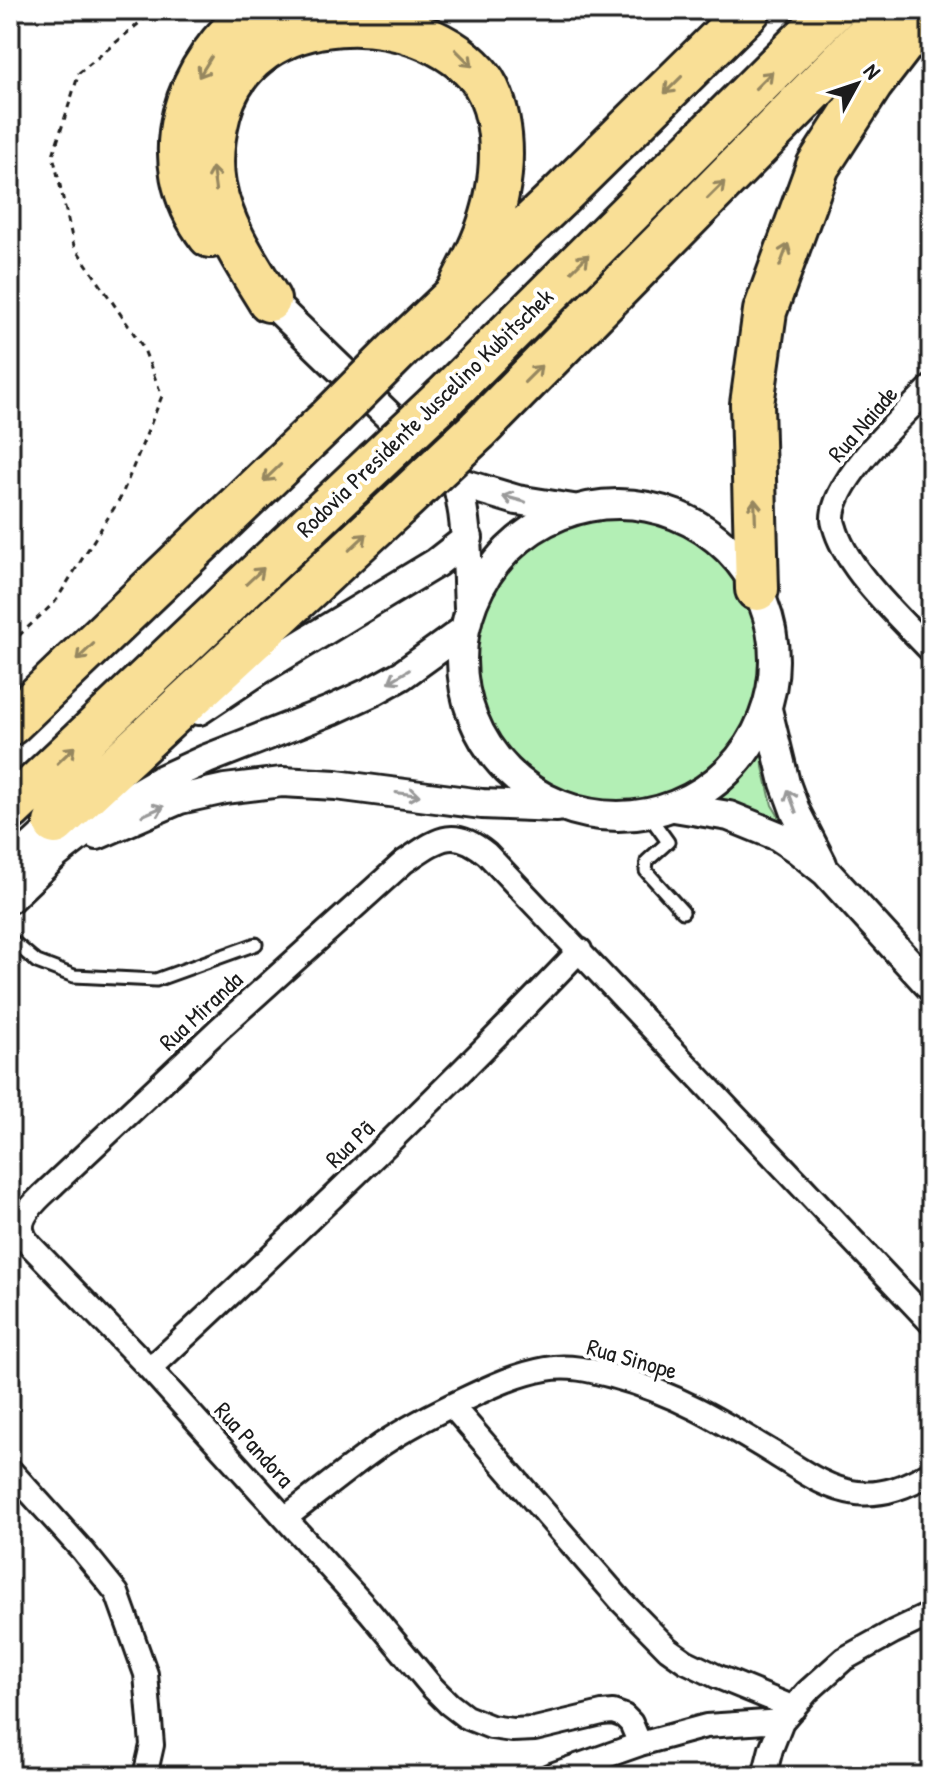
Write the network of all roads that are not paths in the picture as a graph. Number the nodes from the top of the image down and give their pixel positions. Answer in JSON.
{"nodes":[{"id":1,"x":257,"y":10,"type":"edge"},
{"id":2,"x":749,"y":10,"type":"edge"},
{"id":3,"x":833,"y":10,"type":"edge"},
{"id":4,"x":892,"y":10,"type":"edge"},
{"id":5,"x":928,"y":10,"type":"edge"},
{"id":6,"x":456,"y":295,"type":"junction"},
{"id":7,"x":269,"y":300,"type":"junction"},
{"id":8,"x":931,"y":387,"type":"edge"},
{"id":9,"x":457,"y":482,"type":"junction"},
{"id":10,"x":574,"y":509,"type":"junction"},
{"id":11,"x":468,"y":538,"type":"junction"},
{"id":12,"x":757,"y":589,"type":"junction"},
{"id":13,"x":466,"y":622,"type":"junction"},
{"id":14,"x":931,"y":651,"type":"edge"},
{"id":15,"x":767,"y":709,"type":"junction"},
{"id":16,"x":10,"y":724,"type":"edge"},
{"id":17,"x":566,"y":808,"type":"junction"},
{"id":18,"x":10,"y":809,"type":"edge"},
{"id":19,"x":661,"y":810,"type":"junction"},
{"id":20,"x":55,"y":839,"type":"junction"},
{"id":21,"x":10,"y":866,"type":"edge"},
{"id":22,"x":826,"y":872,"type":"junction"},
{"id":23,"x":10,"y":898,"type":"edge"},
{"id":24,"x":683,"y":912,"type":"dead end"},
{"id":25,"x":10,"y":939,"type":"edge"},
{"id":26,"x":256,"y":944,"type":"dead end"},
{"id":27,"x":580,"y":950,"type":"junction"},
{"id":28,"x":931,"y":987,"type":"edge"},
{"id":29,"x":30,"y":1245,"type":"joint"},
{"id":30,"x":931,"y":1323,"type":"edge"},
{"id":31,"x":150,"y":1369,"type":"junction"},
{"id":32,"x":452,"y":1406,"type":"junction"},
{"id":33,"x":10,"y":1470,"type":"edge"},
{"id":34,"x":931,"y":1472,"type":"edge"},
{"id":35,"x":285,"y":1518,"type":"junction"},
{"id":36,"x":931,"y":1614,"type":"edge"},
{"id":37,"x":788,"y":1714,"type":"junction"},
{"id":38,"x":640,"y":1744,"type":"junction"},
{"id":39,"x":145,"y":1776,"type":"edge"},
{"id":40,"x":549,"y":1776,"type":"edge"},
{"id":41,"x":764,"y":1776,"type":"edge"}],
"edges":[{"from":1,"to":7,"type":"highway","one_way":true},
{"from":2,"to":6,"type":"highway","one_way":true},
{"from":18,"to":3,"type":"highway","name":"Rodovia Presidente Juscelino Kubitschek","one_way":true,"bridge":true},
{"from":20,"to":4,"type":"highway","one_way":true,"bridge":true},
{"from":12,"to":5,"type":"highway","one_way":true},
{"from":7,"to":6,"type":"highway","one_way":true},
{"from":6,"to":16,"type":"highway","one_way":true,"bridge":true},
{"from":7,"to":9,"type":"street"},
{"from":8,"to":14,"type":"street","name":"Rua Naiade"},
{"from":10,"to":9,"type":"street","one_way":true},
{"from":9,"to":11,"type":"street"},
{"from":10,"to":12,"type":"street"},
{"from":10,"to":13,"type":"street"},
{"from":11,"to":13,"type":"street"},
{"from":11,"to":20,"type":"street"},
{"from":12,"to":15,"type":"street"},
{"from":13,"to":17,"type":"street"},
{"from":13,"to":20,"type":"street","one_way":true},
{"from":15,"to":19,"type":"street"},
{"from":22,"to":15,"type":"street","one_way":true},
{"from":17,"to":19,"type":"street"},
{"from":20,"to":17,"type":"street","one_way":true},
{"from":19,"to":22,"type":"street"},
{"from":19,"to":24,"type":"lane"},
{"from":20,"to":21,"type":"street"},
{"from":20,"to":23,"type":"street"},
{"from":22,"to":28,"type":"street"},
{"from":25,"to":26,"type":"lane"},
{"from":27,"to":29,"type":"street","name":"Rua Miranda"},
{"from":27,"to":30,"type":"street"},
{"from":27,"to":31,"type":"street","name":"Rua Pã"},
{"from":29,"to":31,"type":"street","name":"Rua Pandora"},
{"from":31,"to":35,"type":"street","name":"Rua Pandora"},
{"from":32,"to":34,"type":"street","name":"Rua Sinope"},
{"from":32,"to":35,"type":"street","name":"Rua Sinope"},
{"from":32,"to":37,"type":"street"},
{"from":33,"to":39,"type":"street"},
{"from":35,"to":38,"type":"street","name":"Rua Pandora"},
{"from":36,"to":37,"type":"street"},
{"from":37,"to":38,"type":"street"},
{"from":37,"to":41,"type":"street"},
{"from":38,"to":40,"type":"street"}]}
